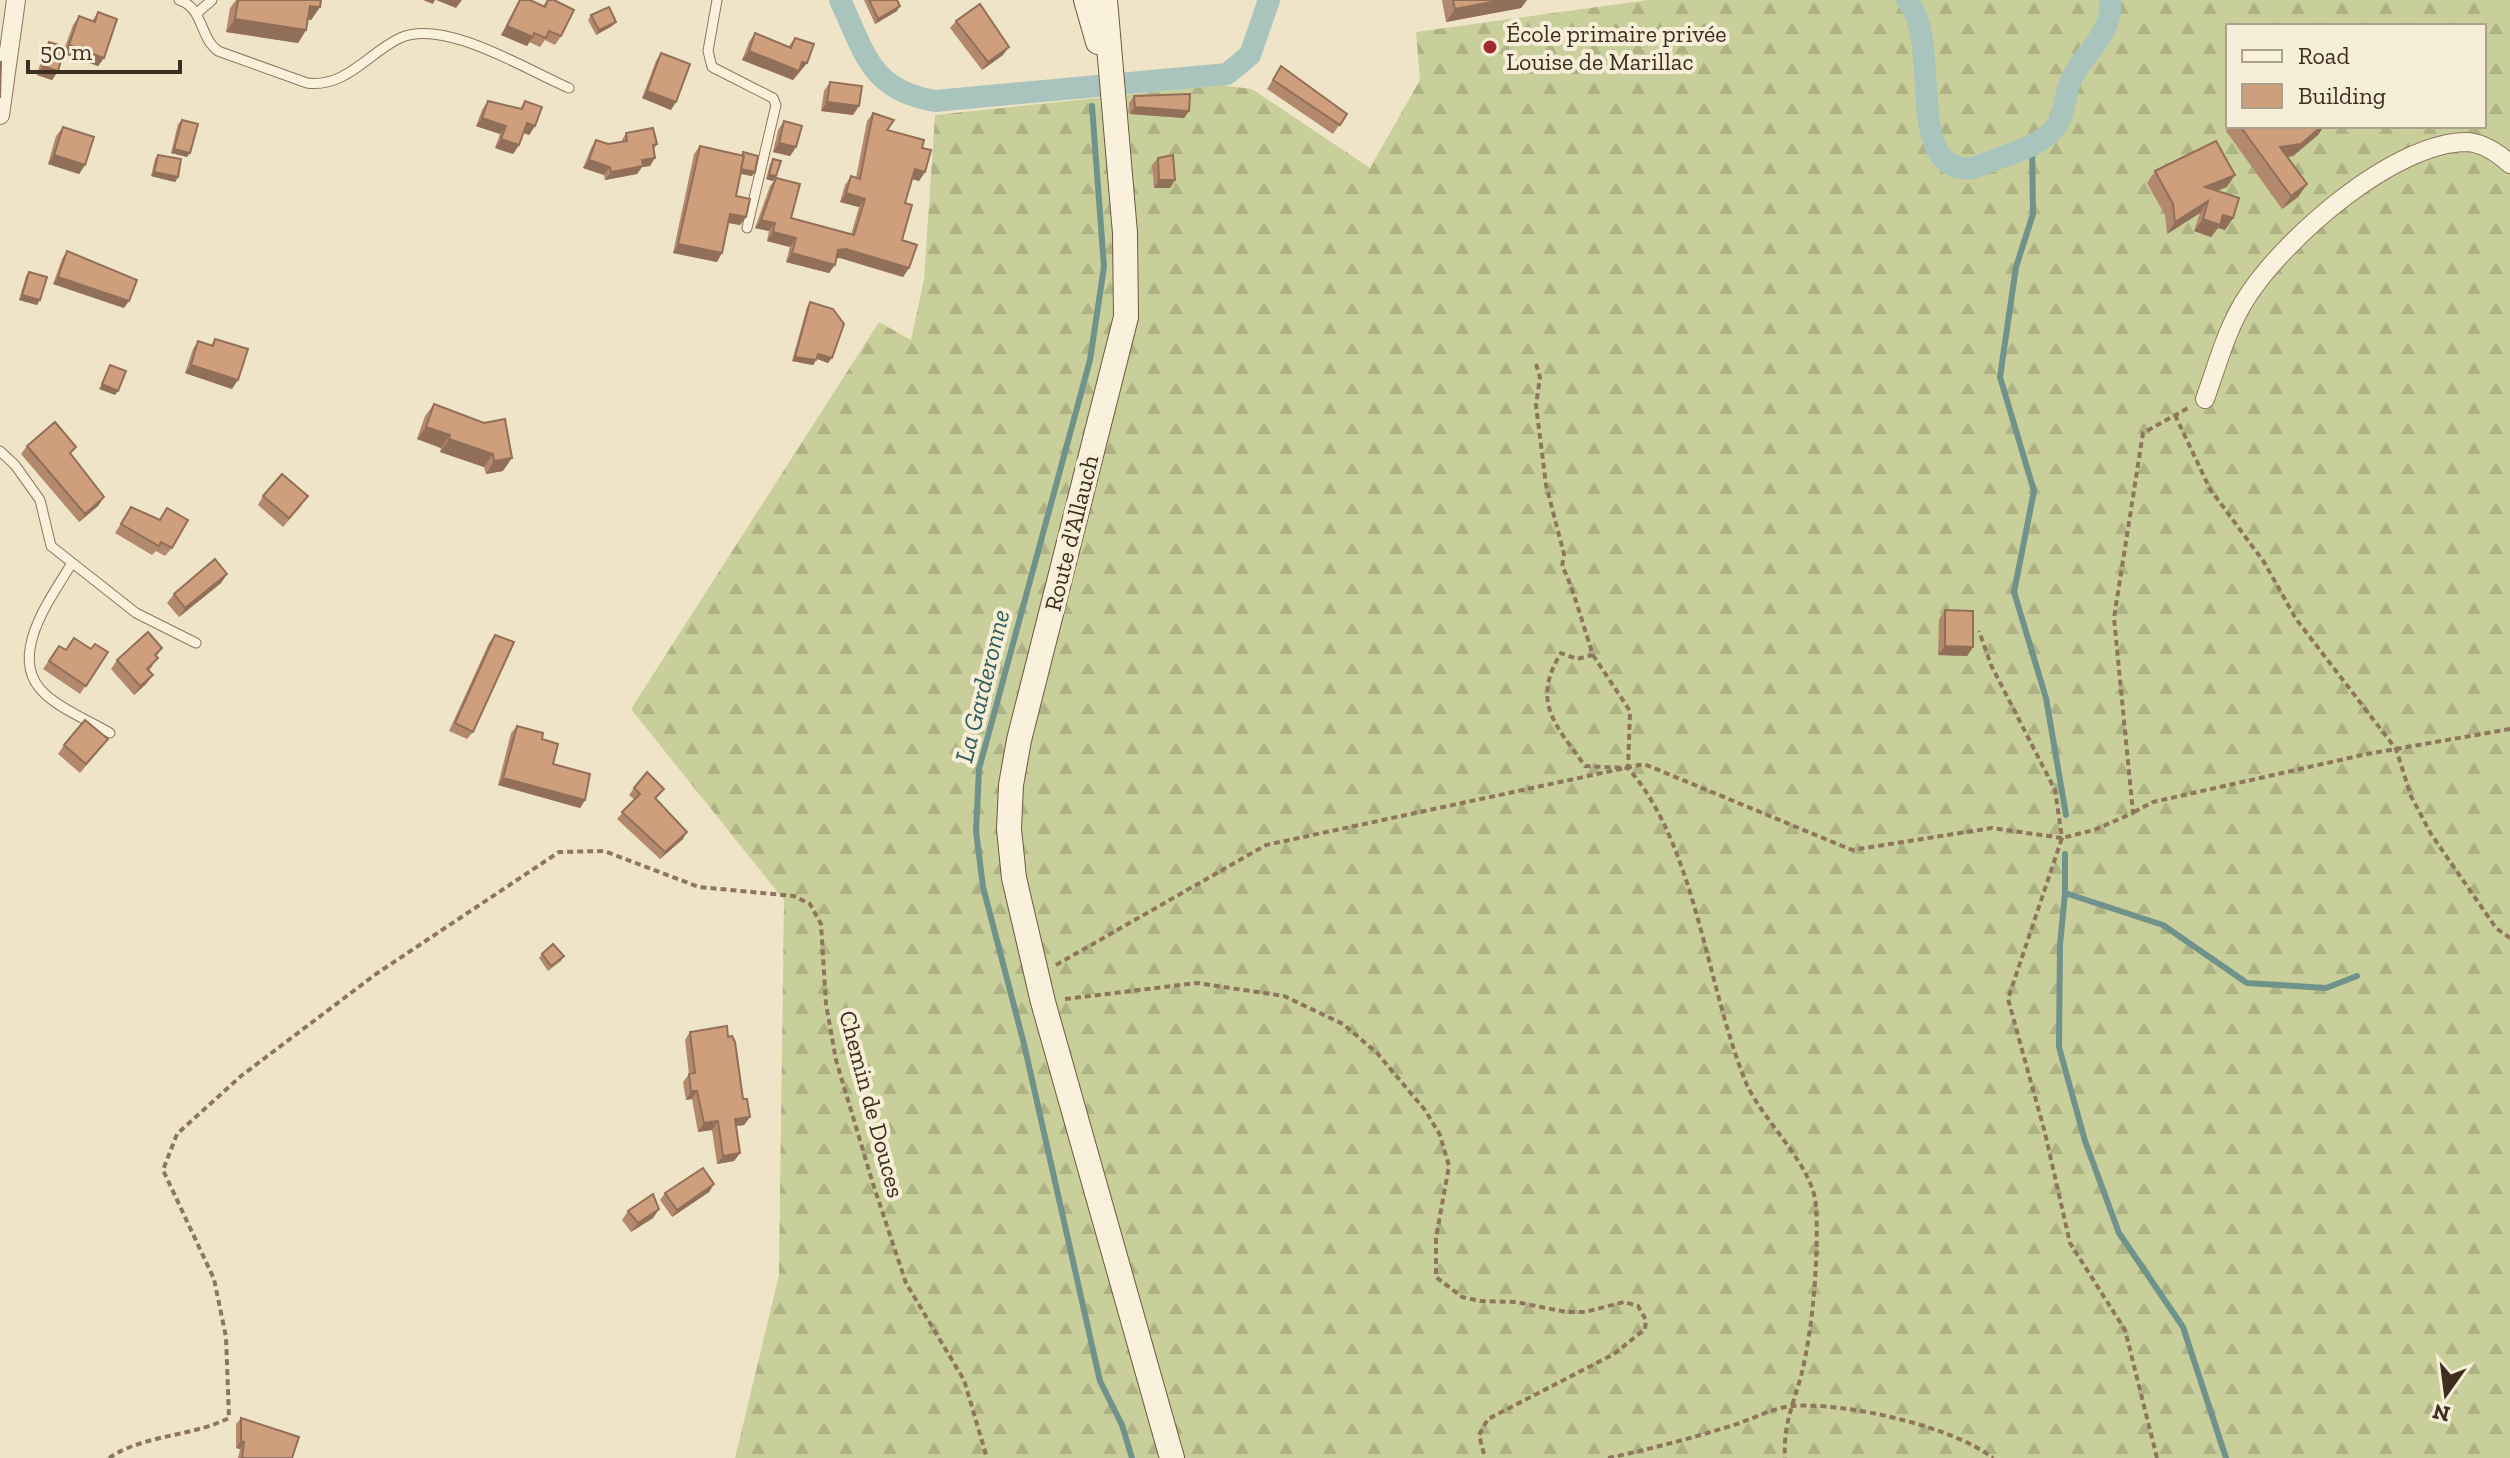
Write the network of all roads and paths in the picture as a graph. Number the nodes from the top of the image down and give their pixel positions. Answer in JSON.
{"nodes":[{"id":1,"x":16,"y":0,"type":"edge"},
{"id":2,"x":179,"y":0,"type":"edge"},
{"id":3,"x":212,"y":0,"type":"edge"},
{"id":4,"x":717,"y":0,"type":"edge"},
{"id":5,"x":1086,"y":0,"type":"edge"},
{"id":6,"x":1105,"y":0,"type":"edge"},
{"id":7,"x":197,"y":13,"type":"junction"},
{"id":8,"x":1111,"y":87,"type":"junction"},
{"id":9,"x":569,"y":88,"type":"dead end"},
{"id":10,"x":0,"y":115,"type":"edge"},
{"id":11,"x":2510,"y":164,"type":"edge"},
{"id":12,"x":747,"y":228,"type":"edge"},
{"id":13,"x":1536,"y":364,"type":"dead end"},
{"id":14,"x":2205,"y":399,"type":"joint"},
{"id":15,"x":2175,"y":415,"type":"junction"},
{"id":16,"x":0,"y":451,"type":"edge"},
{"id":17,"x":72,"y":563,"type":"junction"},
{"id":18,"x":1979,"y":631,"type":"dead end"},
{"id":19,"x":196,"y":643,"type":"dead end"},
{"id":20,"x":1593,"y":655,"type":"junction"},
{"id":21,"x":2510,"y":729,"type":"edge"},
{"id":22,"x":110,"y":733,"type":"dead end"},
{"id":23,"x":2396,"y":749,"type":"junction"},
{"id":24,"x":1628,"y":768,"type":"junction"},
{"id":25,"x":2133,"y":813,"type":"junction"},
{"id":26,"x":2062,"y":838,"type":"junction"},
{"id":27,"x":2510,"y":938,"type":"edge"},
{"id":28,"x":1037,"y":976,"type":"junction"},
{"id":29,"x":1043,"y":1002,"type":"junction"},
{"id":30,"x":1790,"y":1406,"type":"junction"},
{"id":31,"x":109,"y":1458,"type":"edge"},
{"id":32,"x":987,"y":1458,"type":"edge"},
{"id":33,"x":1172,"y":1458,"type":"edge"},
{"id":34,"x":1485,"y":1458,"type":"edge"},
{"id":35,"x":1608,"y":1458,"type":"edge"},
{"id":36,"x":1785,"y":1458,"type":"edge"},
{"id":37,"x":1993,"y":1458,"type":"edge"},
{"id":38,"x":2157,"y":1458,"type":"edge"}],
"edges":[{"from":1,"to":10,"type":"street"},
{"from":2,"to":7,"type":"lane"},
{"from":3,"to":7,"type":"lane"},
{"from":4,"to":12,"type":"lane"},
{"from":5,"to":8,"type":"main road","name":"Route d'Allauch"},
{"from":6,"to":8,"type":"main road","name":"Route d'Allauch"},
{"from":7,"to":9,"type":"lane"},
{"from":8,"to":28,"type":"main road","name":"Route d'Allauch"},
{"from":11,"to":14,"type":"street"},
{"from":13,"to":20,"type":"path"},
{"from":14,"to":15,"type":"path"},
{"from":15,"to":23,"type":"path"},
{"from":15,"to":25,"type":"path"},
{"from":16,"to":17,"type":"lane"},
{"from":17,"to":19,"type":"lane"},
{"from":17,"to":22,"type":"lane"},
{"from":18,"to":26,"type":"path"},
{"from":20,"to":24,"type":"path"},
{"from":20,"to":24,"type":"path"},
{"from":21,"to":23,"type":"path"},
{"from":23,"to":25,"type":"path"},
{"from":23,"to":27,"type":"path"},
{"from":24,"to":26,"type":"path"},
{"from":24,"to":28,"type":"path"},
{"from":24,"to":30,"type":"path"},
{"from":25,"to":26,"type":"path"},
{"from":26,"to":38,"type":"path"},
{"from":28,"to":29,"type":"main road","name":"Route d'Allauch"},
{"from":29,"to":33,"type":"main road","name":"Route d'Allauch"},
{"from":29,"to":34,"type":"path"},
{"from":30,"to":35,"type":"path"},
{"from":30,"to":36,"type":"path"},
{"from":30,"to":37,"type":"path"},
{"from":31,"to":32,"type":"path","name":"Chemin de Douces"}]}
